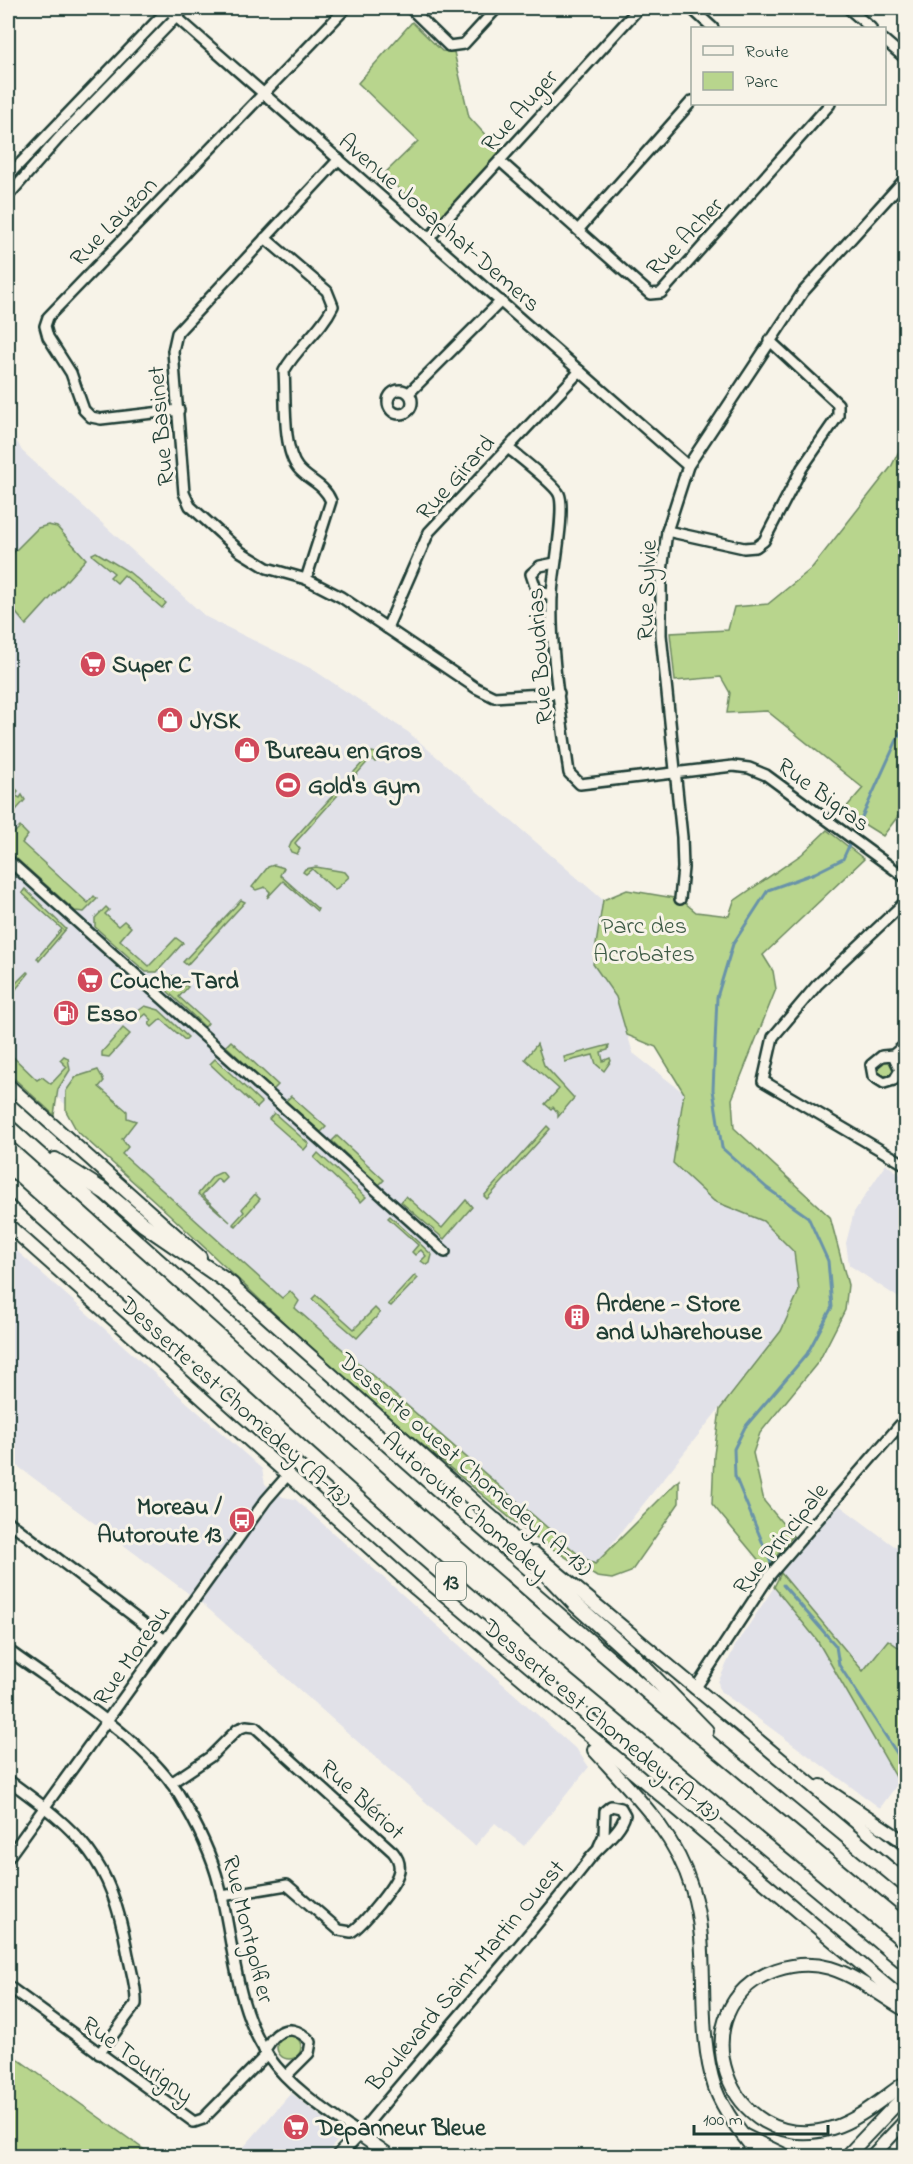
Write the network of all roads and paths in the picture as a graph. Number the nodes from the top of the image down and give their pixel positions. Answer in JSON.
{"nodes":[{"id":1,"x":167,"y":8,"type":"edge"},
{"id":2,"x":185,"y":8,"type":"edge"},
{"id":3,"x":346,"y":8,"type":"edge"},
{"id":4,"x":410,"y":8,"type":"edge"},
{"id":5,"x":497,"y":8,"type":"edge"},
{"id":6,"x":639,"y":8,"type":"edge"},
{"id":7,"x":691,"y":8,"type":"edge"},
{"id":8,"x":848,"y":8,"type":"edge"},
{"id":9,"x":177,"y":17,"type":"junction"},
{"id":10,"x":711,"y":27,"type":"edge"},
{"id":11,"x":870,"y":27,"type":"edge"},
{"id":12,"x":886,"y":42,"type":"edge"},
{"id":13,"x":906,"y":59,"type":"edge"},
{"id":14,"x":264,"y":93,"type":"junction"},
{"id":15,"x":691,"y":103,"type":"edge"},
{"id":16,"x":829,"y":105,"type":"edge"},
{"id":17,"x":339,"y":159,"type":"junction"},
{"id":18,"x":500,"y":161,"type":"junction"},
{"id":19,"x":8,"y":176,"type":"edge"},
{"id":20,"x":906,"y":178,"type":"edge"},
{"id":21,"x":8,"y":196,"type":"edge"},
{"id":22,"x":578,"y":230,"type":"junction"},
{"id":23,"x":265,"y":238,"type":"junction"},
{"id":24,"x":429,"y":238,"type":"junction"},
{"id":25,"x":501,"y":301,"type":"junction"},
{"id":26,"x":769,"y":340,"type":"junction"},
{"id":27,"x":580,"y":371,"type":"junction"},
{"id":28,"x":409,"y":393,"type":"dead end"},
{"id":29,"x":179,"y":410,"type":"junction"},
{"id":30,"x":508,"y":448,"type":"junction"},
{"id":31,"x":688,"y":465,"type":"junction"},
{"id":32,"x":667,"y":531,"type":"junction"},
{"id":33,"x":555,"y":563,"type":"junction"},
{"id":34,"x":306,"y":579,"type":"junction"},
{"id":35,"x":552,"y":596,"type":"junction"},
{"id":36,"x":387,"y":628,"type":"junction"},
{"id":37,"x":559,"y":693,"type":"junction"},
{"id":38,"x":675,"y":774,"type":"junction"},
{"id":39,"x":8,"y":860,"type":"edge"},
{"id":40,"x":906,"y":878,"type":"edge"},
{"id":41,"x":680,"y":899,"type":"dead end"},
{"id":42,"x":906,"y":901,"type":"edge"},
{"id":43,"x":906,"y":1044,"type":"edge"},
{"id":44,"x":893,"y":1055,"type":"dead end"},
{"id":45,"x":8,"y":1085,"type":"edge"},
{"id":46,"x":8,"y":1127,"type":"edge"},
{"id":47,"x":19,"y":1137,"type":"junction"},
{"id":48,"x":906,"y":1165,"type":"edge"},
{"id":49,"x":8,"y":1186,"type":"edge"},
{"id":50,"x":8,"y":1225,"type":"edge"},
{"id":51,"x":445,"y":1252,"type":"dead end"},
{"id":52,"x":232,"y":1285,"type":"junction"},
{"id":53,"x":906,"y":1418,"type":"edge"},
{"id":54,"x":287,"y":1476,"type":"junction"},
{"id":55,"x":8,"y":1521,"type":"edge"},
{"id":56,"x":496,"y":1521,"type":"junction"},
{"id":57,"x":165,"y":1640,"type":"junction"},
{"id":58,"x":8,"y":1650,"type":"edge"},
{"id":59,"x":695,"y":1689,"type":"junction"},
{"id":60,"x":561,"y":1714,"type":"junction"},
{"id":61,"x":106,"y":1723,"type":"junction"},
{"id":62,"x":775,"y":1756,"type":"junction"},
{"id":63,"x":8,"y":1780,"type":"edge"},
{"id":64,"x":756,"y":1782,"type":"junction"},
{"id":65,"x":171,"y":1783,"type":"junction"},
{"id":66,"x":45,"y":1807,"type":"junction"},
{"id":67,"x":906,"y":1843,"type":"edge"},
{"id":68,"x":599,"y":1846,"type":"dead end"},
{"id":69,"x":8,"y":1858,"type":"edge"},
{"id":70,"x":906,"y":1864,"type":"edge"},
{"id":71,"x":222,"y":1896,"type":"junction"},
{"id":72,"x":906,"y":1906,"type":"edge"},
{"id":73,"x":906,"y":1963,"type":"edge"},
{"id":74,"x":8,"y":1986,"type":"edge"},
{"id":75,"x":906,"y":2002,"type":"edge"},
{"id":76,"x":906,"y":2010,"type":"edge"},
{"id":77,"x":265,"y":2052,"type":"junction"},
{"id":78,"x":99,"y":2054,"type":"junction"},
{"id":79,"x":285,"y":2076,"type":"junction"},
{"id":80,"x":906,"y":2082,"type":"edge"},
{"id":81,"x":906,"y":2094,"type":"edge"},
{"id":82,"x":906,"y":2120,"type":"edge"},
{"id":83,"x":359,"y":2134,"type":"junction"},
{"id":84,"x":744,"y":2135,"type":"junction"},
{"id":85,"x":338,"y":2157,"type":"edge"},
{"id":86,"x":390,"y":2157,"type":"edge"},
{"id":87,"x":759,"y":2157,"type":"edge"},
{"id":88,"x":786,"y":2157,"type":"edge"},
{"id":89,"x":847,"y":2157,"type":"edge"},
{"id":90,"x":872,"y":2157,"type":"edge"}],
"edges":[{"from":1,"to":9,"type":"street","name":"Avenue Josaphat-Demers"},
{"from":1,"to":19,"type":"street"},
{"from":2,"to":9,"type":"street"},
{"from":3,"to":14,"type":"street","name":"Rue Lauzon"},
{"from":4,"to":5,"type":"street"},
{"from":6,"to":18,"type":"street","name":"Rue Auger"},
{"from":7,"to":10,"type":"street"},
{"from":8,"to":11,"type":"street"},
{"from":9,"to":14,"type":"street","name":"Avenue Josaphat-Demers"},
{"from":9,"to":21,"type":"street"},
{"from":12,"to":13,"type":"street"},
{"from":14,"to":17,"type":"street","name":"Avenue Josaphat-Demers"},
{"from":14,"to":29,"type":"street","name":"Rue Lauzon"},
{"from":15,"to":22,"type":"street"},
{"from":16,"to":22,"type":"street","name":"Rue Acher"},
{"from":17,"to":23,"type":"street","name":"Rue Basinet"},
{"from":17,"to":24,"type":"street","name":"Avenue Josaphat-Demers"},
{"from":18,"to":22,"type":"street","name":"Rue Acher"},
{"from":18,"to":24,"type":"street","name":"Rue Auger"},
{"from":20,"to":26,"type":"street","name":"Rue Sylvie"},
{"from":23,"to":29,"type":"street","name":"Rue Basinet"},
{"from":23,"to":34,"type":"street"},
{"from":24,"to":25,"type":"street","name":"Avenue Josaphat-Demers"},
{"from":25,"to":27,"type":"street","name":"Avenue Josaphat-Demers"},
{"from":25,"to":28,"type":"street"},
{"from":26,"to":31,"type":"street","name":"Rue Sylvie"},
{"from":26,"to":32,"type":"street"},
{"from":27,"to":30,"type":"street","name":"Rue Girard"},
{"from":27,"to":31,"type":"street","name":"Avenue Josaphat-Demers"},
{"from":29,"to":34,"type":"street","name":"Rue Basinet"},
{"from":30,"to":33,"type":"street","name":"Rue Boudrias"},
{"from":30,"to":36,"type":"street","name":"Rue Girard"},
{"from":31,"to":32,"type":"street","name":"Rue Sylvie"},
{"from":32,"to":38,"type":"street","name":"Rue Sylvie"},
{"from":33,"to":35,"type":"street","name":"Rue Boudrias"},
{"from":33,"to":35,"type":"street"},
{"from":34,"to":36,"type":"street","name":"Rue Basinet"},
{"from":35,"to":37,"type":"street","name":"Rue Boudrias"},
{"from":36,"to":37,"type":"street","name":"Rue Basinet"},
{"from":37,"to":38,"type":"street","name":"Rue Boudrias"},
{"from":38,"to":40,"type":"street","name":"Rue Bigras"},
{"from":38,"to":41,"type":"street","name":"Rue Sylvie"},
{"from":39,"to":51,"type":"street"},
{"from":42,"to":48,"type":"street"},
{"from":43,"to":44,"type":"street"},
{"from":45,"to":52,"type":"main road","name":"Desserte ouest Chomedey (A-13)"},
{"from":46,"to":47,"type":"highway","name":"Autoroute Chomedey","number":"13"},
{"from":47,"to":52,"type":"highway"},
{"from":47,"to":64,"type":"highway","name":"Autoroute Chomedey","number":"13"},
{"from":49,"to":73,"type":"highway","number":"13"},
{"from":50,"to":54,"type":"main road","name":"Desserte est Chomedey (A-13)"},
{"from":52,"to":56,"type":"main road","name":"Desserte ouest Chomedey (A-13)"},
{"from":53,"to":59,"type":"street","name":"Rue Principale"},
{"from":54,"to":57,"type":"street","name":"Rue Moreau"},
{"from":54,"to":60,"type":"main road","name":"Desserte est Chomedey (A-13)"},
{"from":55,"to":57,"type":"street"},
{"from":56,"to":59,"type":"main road","name":"Desserte ouest Chomedey (A-13)"},
{"from":56,"to":64,"type":"highway"},
{"from":57,"to":61,"type":"street","name":"Rue Moreau"},
{"from":58,"to":61,"type":"street","name":"Rue Montgolfier"},
{"from":59,"to":62,"type":"main road","name":"Desserte ouest Chomedey (A-13)"},
{"from":60,"to":75,"type":"main road","name":"Desserte est Chomedey (A-13)"},
{"from":60,"to":84,"type":"main road"},
{"from":61,"to":65,"type":"street","name":"Rue Montgolfier"},
{"from":61,"to":66,"type":"street","name":"Rue Moreau"},
{"from":62,"to":67,"type":"main road"},
{"from":62,"to":70,"type":"main road","name":"Desserte ouest Chomedey (A-13)"},
{"from":63,"to":66,"type":"street"},
{"from":64,"to":72,"type":"highway","name":"Autoroute Chomedey","number":"13"},
{"from":65,"to":71,"type":"street","name":"Rue Montgolfier"},
{"from":65,"to":71,"type":"street","name":"Rue Blériot"},
{"from":66,"to":69,"type":"street","name":"Rue Moreau"},
{"from":66,"to":78,"type":"street"},
{"from":68,"to":83,"type":"street","name":"Boulevard Saint-Martin Ouest"},
{"from":71,"to":77,"type":"street","name":"Rue Montgolfier"},
{"from":74,"to":78,"type":"street","name":"Rue Tourigny"},
{"from":76,"to":80,"type":"main road"},
{"from":77,"to":78,"type":"street","name":"Rue Tourigny"},
{"from":77,"to":79,"type":"street","name":"Rue Montgolfier"},
{"from":77,"to":79,"type":"street","name":"Rue Montgolfier"},
{"from":79,"to":83,"type":"street","name":"Rue Montgolfier"},
{"from":81,"to":89,"type":"main road"},
{"from":82,"to":90,"type":"main road"},
{"from":83,"to":85,"type":"main road","name":"Boulevard Saint-Martin Ouest"},
{"from":83,"to":86,"type":"main road","name":"Rue Montgolfier"},
{"from":84,"to":87,"type":"main road"},
{"from":84,"to":88,"type":"main road"}]}
